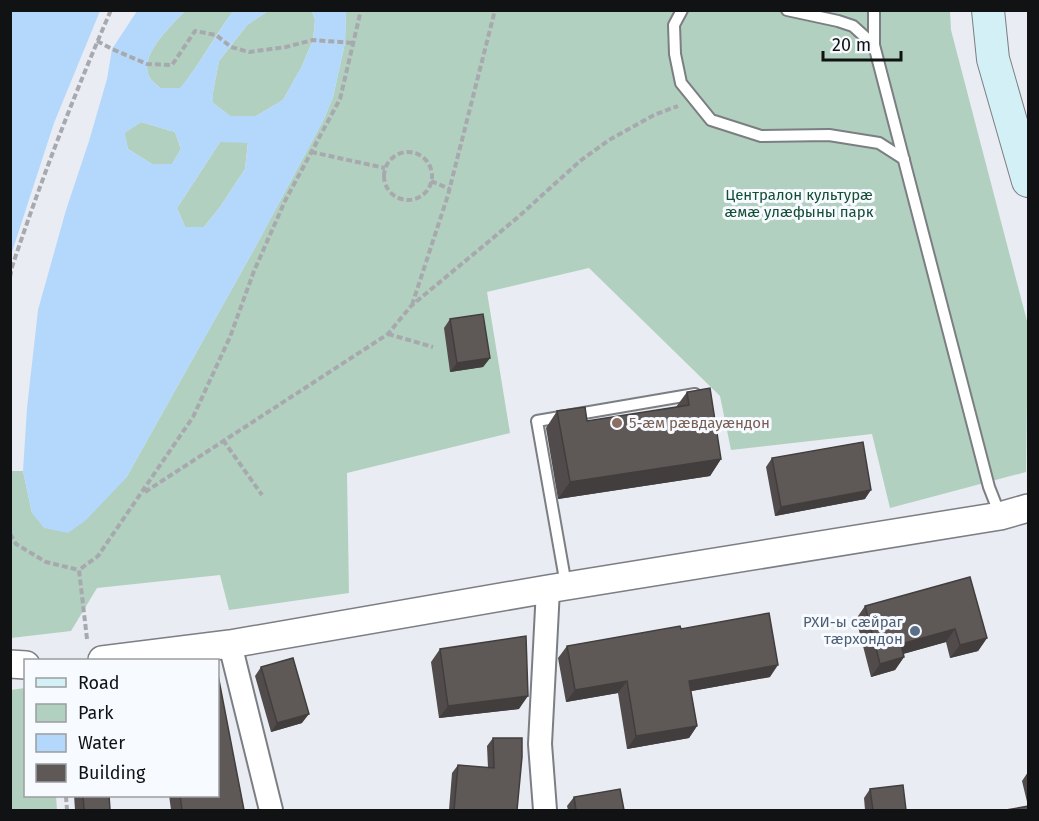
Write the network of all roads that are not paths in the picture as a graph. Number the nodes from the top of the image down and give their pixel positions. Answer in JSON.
{"nodes":[{"id":1,"x":682,"y":10,"type":"edge"},
{"id":2,"x":787,"y":10,"type":"edge"},
{"id":3,"x":874,"y":10,"type":"edge"},
{"id":4,"x":988,"y":10,"type":"edge"},
{"id":5,"x":874,"y":45,"type":"junction"},
{"id":6,"x":903,"y":159,"type":"junction"},
{"id":7,"x":1029,"y":181,"type":"edge"},
{"id":8,"x":694,"y":394,"type":"edge"},
{"id":9,"x":1029,"y":508,"type":"edge"},
{"id":10,"x":1000,"y":516,"type":"junction"},
{"id":11,"x":557,"y":587,"type":"junction"},
{"id":12,"x":230,"y":644,"type":"junction"},
{"id":13,"x":95,"y":652,"type":"edge"},
{"id":14,"x":271,"y":810,"type":"edge"},
{"id":15,"x":545,"y":810,"type":"edge"}],
"edges":[{"from":1,"to":6,"type":"lane"},
{"from":2,"to":5,"type":"lane"},
{"from":3,"to":5,"type":"lane"},
{"from":4,"to":7,"type":"main road"},
{"from":5,"to":6,"type":"lane"},
{"from":6,"to":10,"type":"lane"},
{"from":8,"to":11,"type":"lane"},
{"from":9,"to":10,"type":"street"},
{"from":10,"to":11,"type":"street"},
{"from":11,"to":12,"type":"street"},
{"from":11,"to":15,"type":"street"},
{"from":12,"to":13,"type":"street"},
{"from":12,"to":14,"type":"street"}]}
